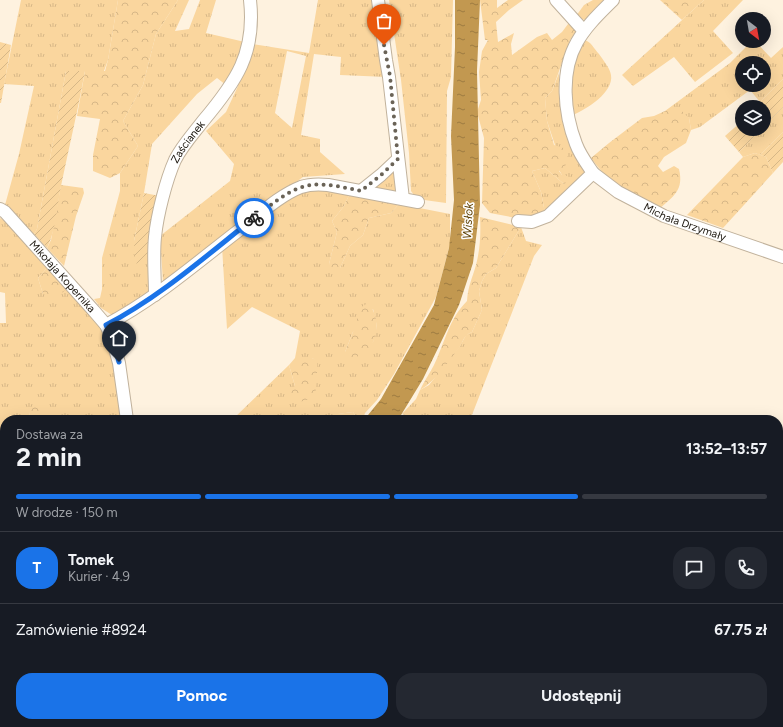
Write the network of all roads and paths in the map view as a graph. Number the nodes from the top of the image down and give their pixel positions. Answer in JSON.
{"nodes":[{"id":1,"x":250,"y":0,"type":"edge"},
{"id":2,"x":378,"y":0,"type":"edge"},
{"id":3,"x":556,"y":0,"type":"edge"},
{"id":4,"x":613,"y":0,"type":"edge"},
{"id":5,"x":584,"y":31,"type":"junction"},
{"id":6,"x":398,"y":159,"type":"junction"},
{"id":7,"x":593,"y":173,"type":"junction"},
{"id":8,"x":361,"y":191,"type":"junction"},
{"id":9,"x":403,"y":199,"type":"junction"},
{"id":10,"x":418,"y":202,"type":"dead end"},
{"id":11,"x":0,"y":209,"type":"edge"},
{"id":12,"x":518,"y":221,"type":"dead end"},
{"id":13,"x":783,"y":256,"type":"edge"},
{"id":14,"x":155,"y":295,"type":"junction"},
{"id":15,"x":106,"y":325,"type":"junction"},
{"id":16,"x":126,"y":415,"type":"edge"}],
"edges":[{"from":1,"to":14,"type":"street","name":"Zaścianek"},
{"from":2,"to":6,"type":"street"},
{"from":3,"to":5,"type":"street"},
{"from":4,"to":5,"type":"street","name":"Michała Drzymały"},
{"from":5,"to":7,"type":"street","name":"Michała Drzymały"},
{"from":6,"to":8,"type":"street"},
{"from":6,"to":9,"type":"street"},
{"from":7,"to":12,"type":"street"},
{"from":7,"to":13,"type":"street","name":"Michała Drzymały"},
{"from":8,"to":9,"type":"street"},
{"from":8,"to":14,"type":"street"},
{"from":9,"to":10,"type":"street"},
{"from":11,"to":15,"type":"street","name":"Mikołaja Kopernika"},
{"from":14,"to":15,"type":"street"},
{"from":15,"to":16,"type":"street","name":"Mikołaja Kopernika"}]}
